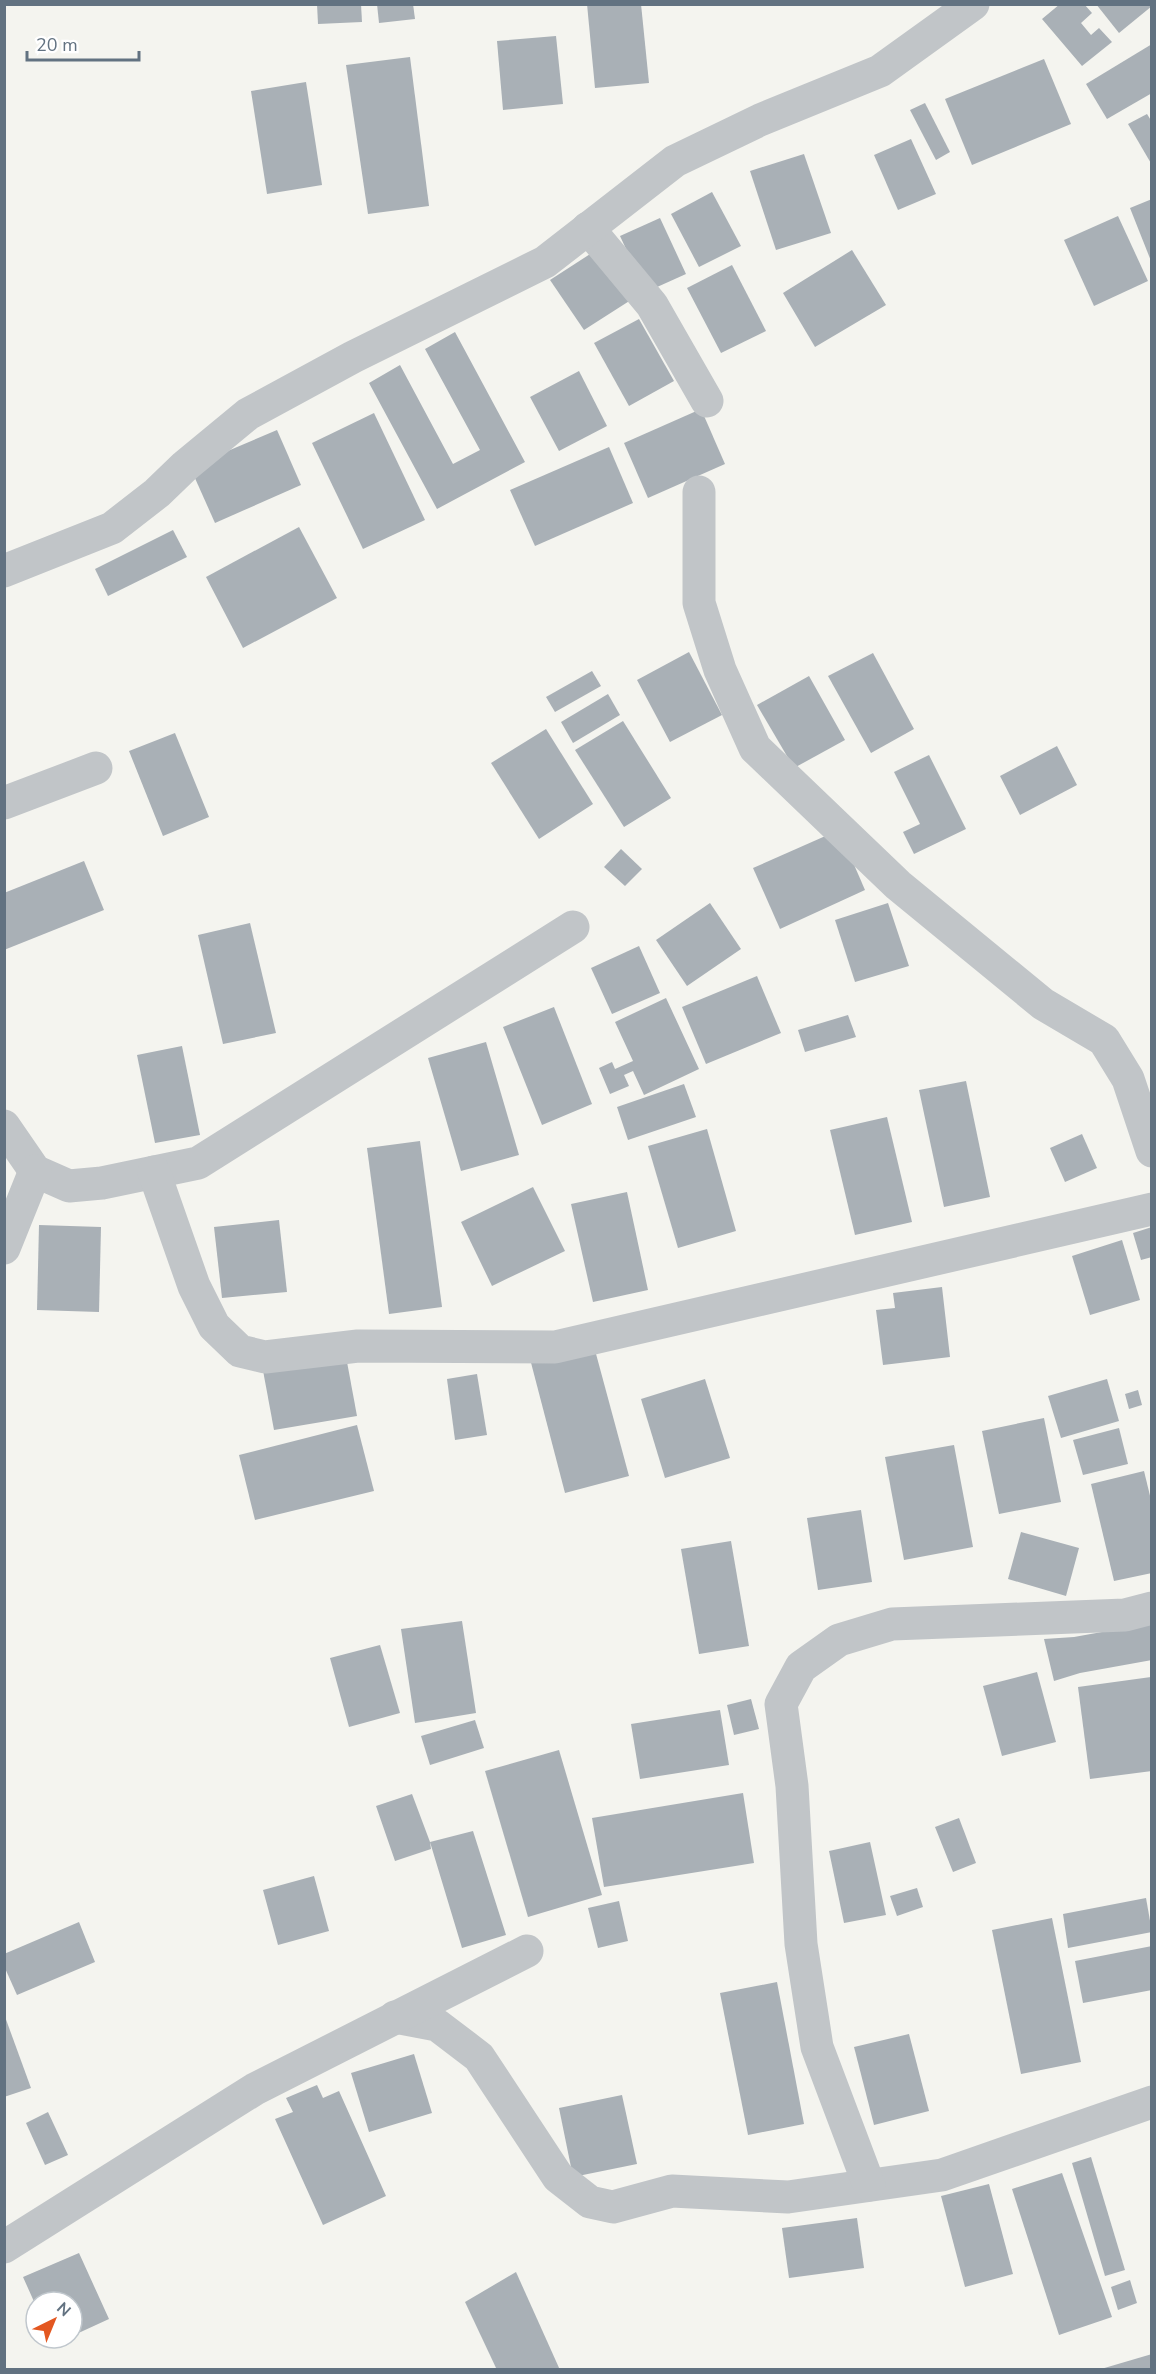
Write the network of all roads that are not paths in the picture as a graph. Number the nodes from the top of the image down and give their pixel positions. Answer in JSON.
{"nodes":[{"id":1,"x":973,"y":4,"type":"edge"},
{"id":2,"x":588,"y":228,"type":"junction"},
{"id":3,"x":707,"y":401,"type":"dead end"},
{"id":4,"x":699,"y":492,"type":"dead end"},
{"id":5,"x":4,"y":570,"type":"edge"},
{"id":6,"x":96,"y":768,"type":"dead end"},
{"id":7,"x":4,"y":803,"type":"edge"},
{"id":8,"x":573,"y":927,"type":"dead end"},
{"id":9,"x":4,"y":1126,"type":"edge"},
{"id":10,"x":1152,"y":1151,"type":"edge"},
{"id":11,"x":35,"y":1172,"type":"junction"},
{"id":12,"x":154,"y":1172,"type":"junction"},
{"id":13,"x":1152,"y":1209,"type":"edge"},
{"id":14,"x":4,"y":1248,"type":"edge"},
{"id":15,"x":1152,"y":1608,"type":"edge"},
{"id":16,"x":527,"y":1951,"type":"dead end"},
{"id":17,"x":395,"y":2017,"type":"junction"},
{"id":18,"x":1152,"y":2102,"type":"edge"},
{"id":19,"x":869,"y":2185,"type":"junction"},
{"id":20,"x":4,"y":2247,"type":"edge"}],
"edges":[{"from":1,"to":2,"type":"street"},
{"from":2,"to":3,"type":"street"},
{"from":2,"to":5,"type":"street"},
{"from":4,"to":10,"type":"street"},
{"from":6,"to":7,"type":"street"},
{"from":8,"to":12,"type":"street"},
{"from":9,"to":11,"type":"street"},
{"from":11,"to":12,"type":"street"},
{"from":11,"to":14,"type":"street"},
{"from":12,"to":13,"type":"street"},
{"from":15,"to":19,"type":"street"},
{"from":16,"to":17,"type":"street"},
{"from":17,"to":19,"type":"street"},
{"from":17,"to":20,"type":"street"},
{"from":18,"to":19,"type":"street"}]}
